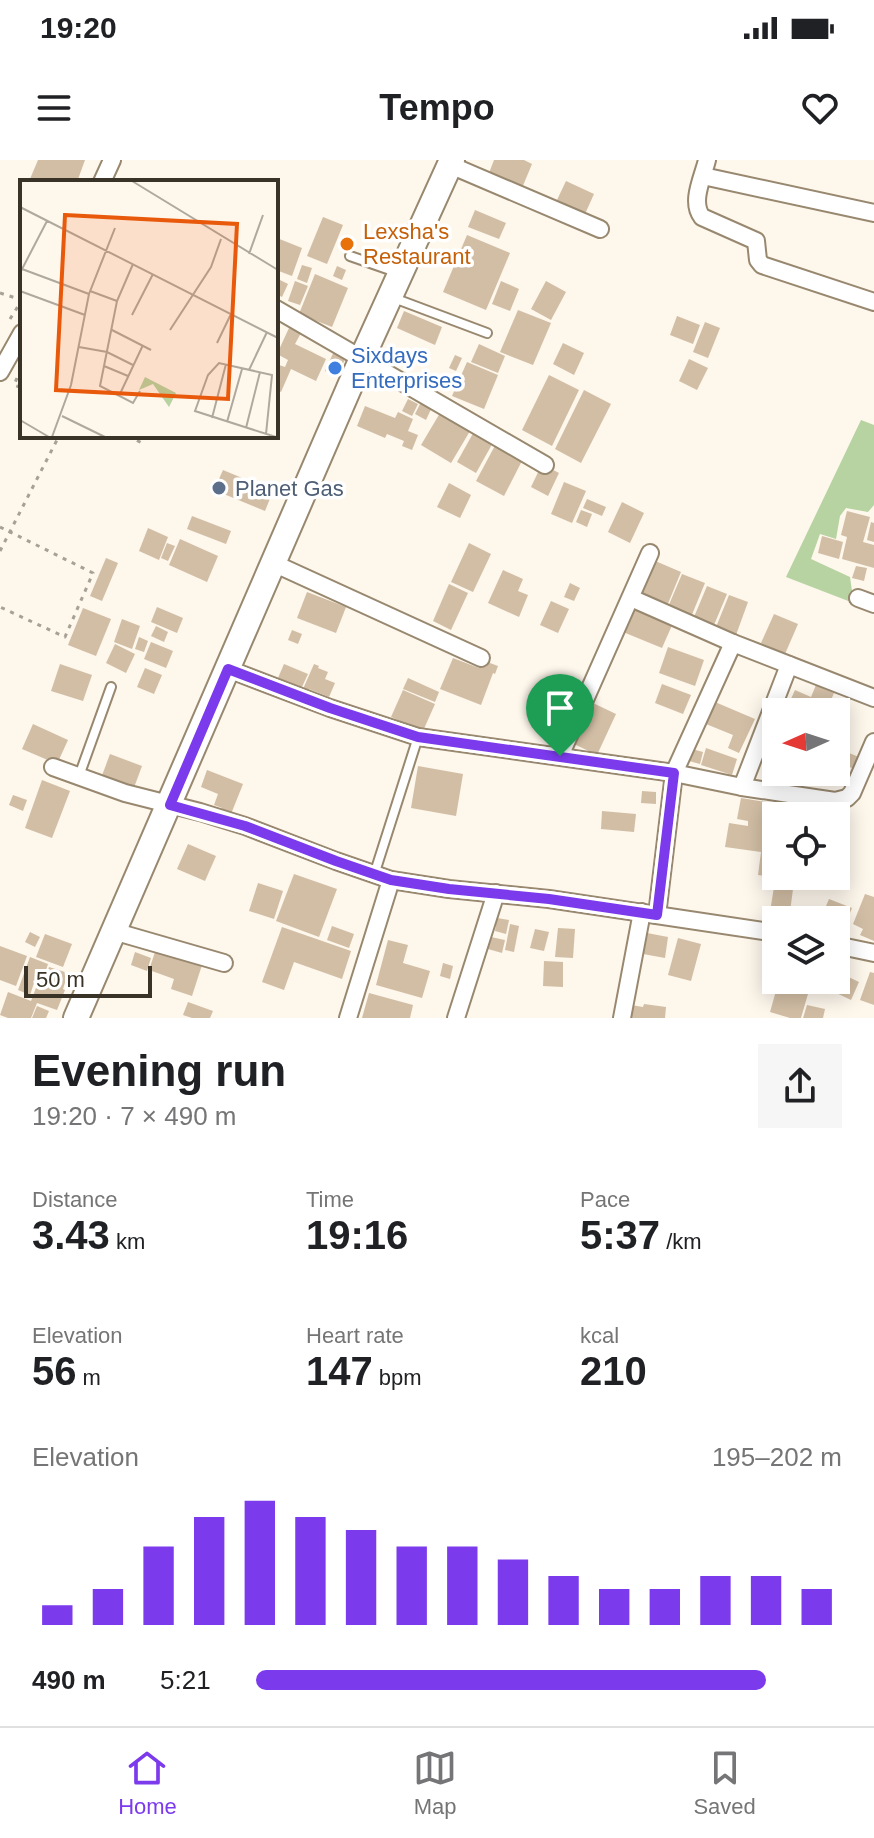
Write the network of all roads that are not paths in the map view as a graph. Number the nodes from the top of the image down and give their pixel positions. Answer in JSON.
{"nodes":[{"id":1,"x":112,"y":160,"type":"edge"},
{"id":2,"x":451,"y":163,"type":"edge"},
{"id":3,"x":705,"y":168,"type":"edge"},
{"id":4,"x":103,"y":180,"type":"edge"},
{"id":5,"x":874,"y":213,"type":"edge"},
{"id":6,"x":600,"y":229,"type":"dead end"},
{"id":7,"x":350,"y":256,"type":"dead end"},
{"id":8,"x":401,"y":273,"type":"junction"},
{"id":9,"x":390,"y":297,"type":"junction"},
{"id":10,"x":874,"y":302,"type":"edge"},
{"id":11,"x":278,"y":310,"type":"edge"},
{"id":12,"x":15,"y":329,"type":"edge"},
{"id":13,"x":487,"y":333,"type":"dead end"},
{"id":14,"x":362,"y":358,"type":"junction"},
{"id":15,"x":0,"y":372,"type":"edge"},
{"id":16,"x":545,"y":465,"type":"dead end"},
{"id":17,"x":650,"y":553,"type":"dead end"},
{"id":18,"x":273,"y":563,"type":"junction"},
{"id":19,"x":631,"y":598,"type":"junction"},
{"id":20,"x":733,"y":643,"type":"junction"},
{"id":21,"x":481,"y":658,"type":"dead end"},
{"id":22,"x":789,"y":665,"type":"junction"},
{"id":23,"x":228,"y":669,"type":"junction"},
{"id":24,"x":111,"y":687,"type":"dead end"},
{"id":25,"x":874,"y":698,"type":"edge"},
{"id":26,"x":418,"y":737,"type":"junction"},
{"id":27,"x":874,"y":742,"type":"edge"},
{"id":28,"x":560,"y":756,"type":"junction"},
{"id":29,"x":53,"y":767,"type":"dead end"},
{"id":30,"x":674,"y":773,"type":"junction"},
{"id":31,"x":79,"y":776,"type":"junction"},
{"id":32,"x":742,"y":787,"type":"junction"},
{"id":33,"x":170,"y":805,"type":"junction"},
{"id":34,"x":374,"y":875,"type":"junction"},
{"id":35,"x":391,"y":880,"type":"junction"},
{"id":36,"x":496,"y":893,"type":"junction"},
{"id":37,"x":650,"y":914,"type":"junction"},
{"id":38,"x":113,"y":931,"type":"junction"},
{"id":39,"x":762,"y":931,"type":"edge"},
{"id":40,"x":850,"y":948,"type":"edge"},
{"id":41,"x":874,"y":953,"type":"edge"},
{"id":42,"x":224,"y":963,"type":"dead end"},
{"id":43,"x":76,"y":1018,"type":"edge"},
{"id":44,"x":348,"y":1018,"type":"edge"},
{"id":45,"x":456,"y":1018,"type":"edge"},
{"id":46,"x":622,"y":1018,"type":"edge"}],
"edges":[{"from":1,"to":4,"type":"street"},
{"from":2,"to":6,"type":"street"},
{"from":2,"to":8,"type":"main road"},
{"from":3,"to":5,"type":"street"},
{"from":3,"to":10,"type":"street"},
{"from":7,"to":8,"type":"lane"},
{"from":8,"to":9,"type":"main road"},
{"from":9,"to":13,"type":"lane"},
{"from":9,"to":14,"type":"main road"},
{"from":11,"to":14,"type":"street"},
{"from":12,"to":15,"type":"street"},
{"from":14,"to":16,"type":"street"},
{"from":14,"to":18,"type":"main road"},
{"from":17,"to":19,"type":"street"},
{"from":18,"to":21,"type":"street"},
{"from":18,"to":23,"type":"main road"},
{"from":19,"to":20,"type":"street"},
{"from":19,"to":28,"type":"street"},
{"from":20,"to":22,"type":"street"},
{"from":20,"to":30,"type":"street"},
{"from":22,"to":25,"type":"street"},
{"from":22,"to":32,"type":"street"},
{"from":23,"to":26,"type":"street"},
{"from":23,"to":33,"type":"main road"},
{"from":24,"to":31,"type":"lane"},
{"from":26,"to":28,"type":"street"},
{"from":26,"to":34,"type":"lane"},
{"from":27,"to":32,"type":"street"},
{"from":28,"to":30,"type":"street"},
{"from":29,"to":31,"type":"street"},
{"from":30,"to":32,"type":"street"},
{"from":30,"to":37,"type":"street"},
{"from":31,"to":33,"type":"street"},
{"from":33,"to":34,"type":"street"},
{"from":33,"to":38,"type":"main road"},
{"from":34,"to":35,"type":"street"},
{"from":35,"to":36,"type":"street"},
{"from":35,"to":44,"type":"street"},
{"from":36,"to":37,"type":"street"},
{"from":36,"to":45,"type":"street"},
{"from":37,"to":39,"type":"street"},
{"from":37,"to":46,"type":"street"},
{"from":38,"to":42,"type":"street"},
{"from":38,"to":43,"type":"main road"},
{"from":40,"to":41,"type":"street"}]}
